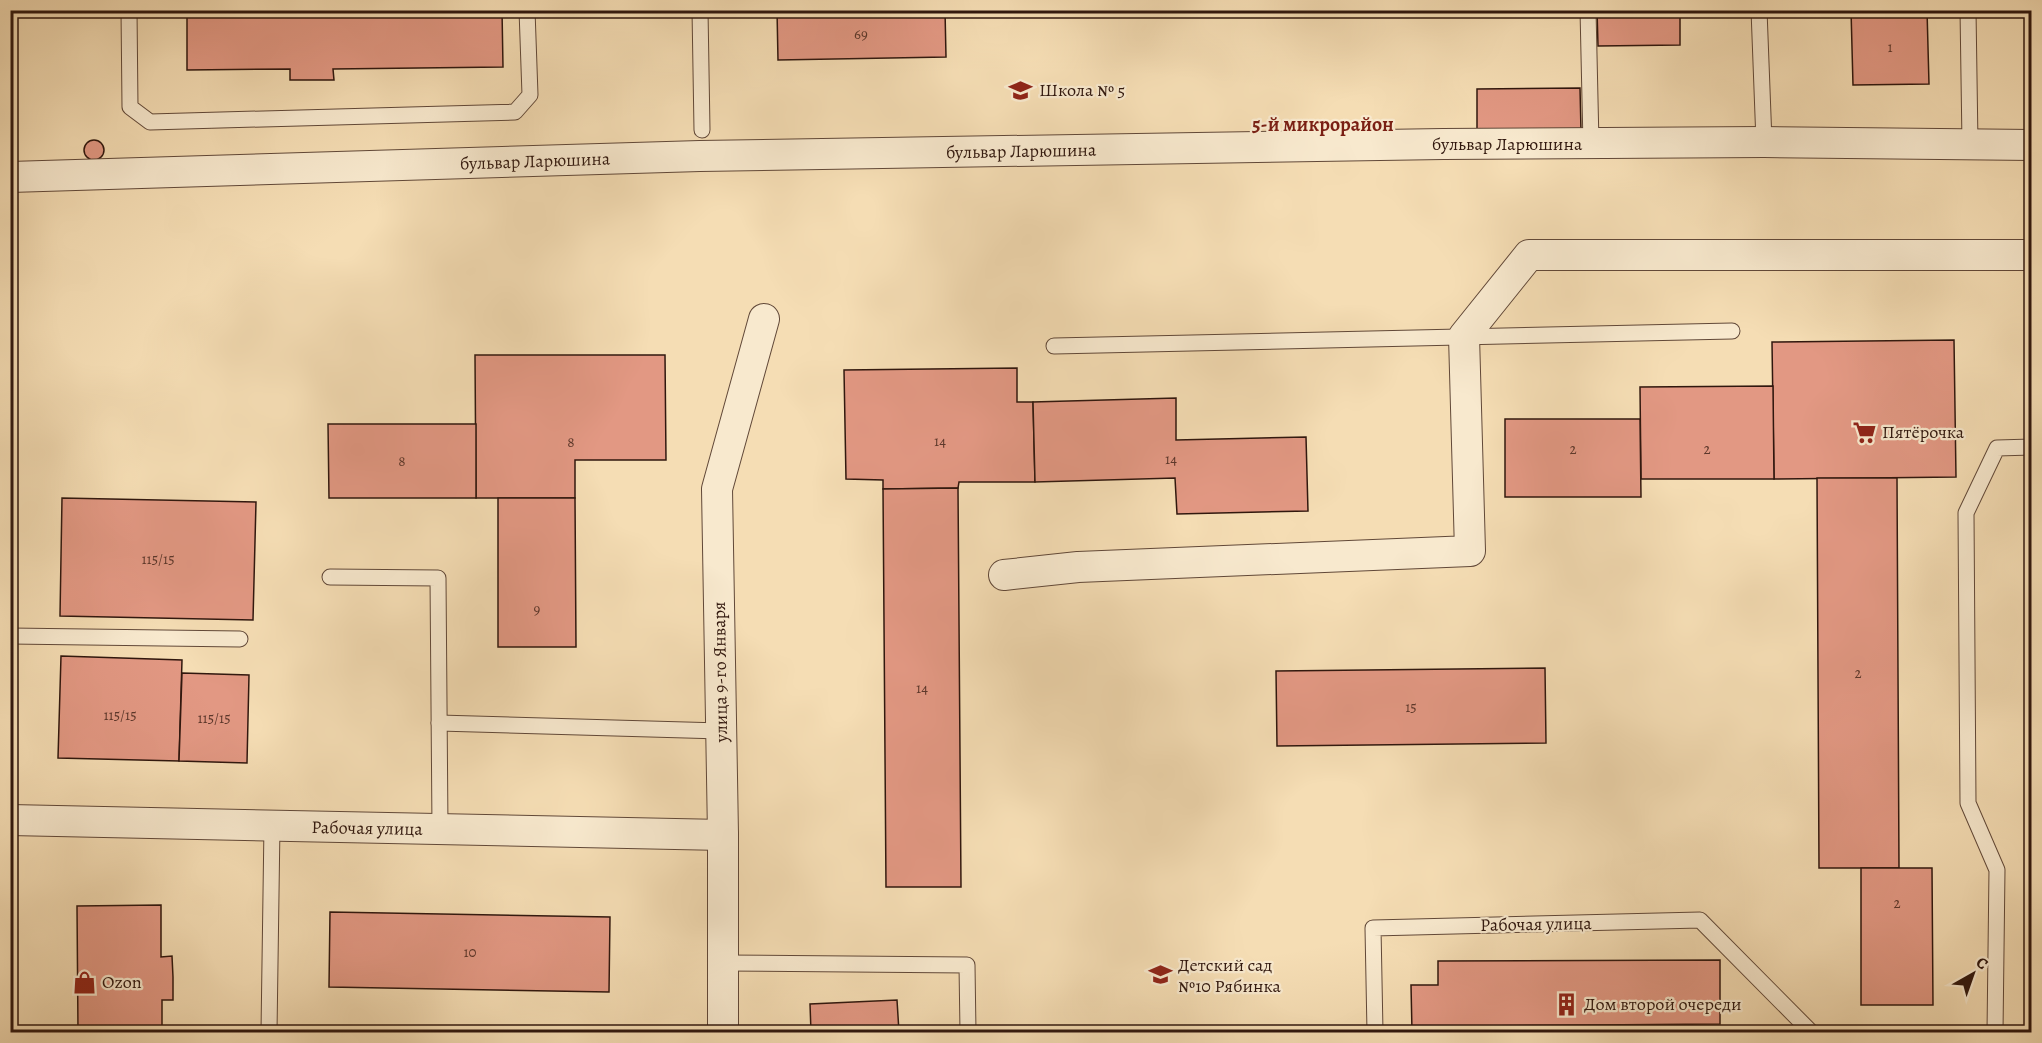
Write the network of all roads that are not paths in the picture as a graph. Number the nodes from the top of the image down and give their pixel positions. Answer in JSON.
{"nodes":[{"id":1,"x":129,"y":10,"type":"edge"},
{"id":2,"x":527,"y":10,"type":"edge"},
{"id":3,"x":700,"y":10,"type":"edge"},
{"id":4,"x":1588,"y":10,"type":"edge"},
{"id":5,"x":1759,"y":10,"type":"edge"},
{"id":6,"x":1968,"y":10,"type":"edge"},
{"id":7,"x":702,"y":130,"type":"dead end"},
{"id":8,"x":1764,"y":142,"type":"junction"},
{"id":9,"x":1586,"y":144,"type":"junction"},
{"id":10,"x":1970,"y":144,"type":"junction"},
{"id":11,"x":2031,"y":145,"type":"edge"},
{"id":12,"x":10,"y":177,"type":"edge"},
{"id":13,"x":2031,"y":255,"type":"edge"},
{"id":14,"x":764,"y":319,"type":"dead end"},
{"id":15,"x":1732,"y":331,"type":"dead end"},
{"id":16,"x":1464,"y":336,"type":"junction"},
{"id":17,"x":1054,"y":345,"type":"dead end"},
{"id":18,"x":2031,"y":447,"type":"edge"},
{"id":19,"x":1004,"y":575,"type":"dead end"},
{"id":20,"x":330,"y":577,"type":"dead end"},
{"id":21,"x":10,"y":636,"type":"edge"},
{"id":22,"x":240,"y":639,"type":"dead end"},
{"id":23,"x":439,"y":723,"type":"junction"},
{"id":24,"x":722,"y":730,"type":"junction"},
{"id":25,"x":10,"y":820,"type":"edge"},
{"id":26,"x":272,"y":825,"type":"junction"},
{"id":27,"x":440,"y":829,"type":"junction"},
{"id":28,"x":723,"y":835,"type":"junction"},
{"id":29,"x":723,"y":963,"type":"junction"},
{"id":30,"x":269,"y":1032,"type":"edge"},
{"id":31,"x":723,"y":1032,"type":"edge"},
{"id":32,"x":968,"y":1032,"type":"edge"},
{"id":33,"x":1375,"y":1032,"type":"edge"},
{"id":34,"x":1811,"y":1032,"type":"edge"},
{"id":35,"x":1995,"y":1032,"type":"edge"}],
"edges":[{"from":1,"to":2,"type":"lane"},
{"from":3,"to":7,"type":"lane"},
{"from":4,"to":9,"type":"lane"},
{"from":5,"to":8,"type":"lane"},
{"from":6,"to":10,"type":"lane"},
{"from":8,"to":9,"type":"street","name":"бульвар Ларюшина"},
{"from":8,"to":10,"type":"street","name":"бульвар Ларюшина"},
{"from":9,"to":12,"type":"street","name":"бульвар Ларюшина"},
{"from":10,"to":11,"type":"street","name":"бульвар Ларюшина"},
{"from":13,"to":16,"type":"street"},
{"from":14,"to":24,"type":"street","name":"улица 9-го Января"},
{"from":15,"to":16,"type":"lane"},
{"from":16,"to":17,"type":"lane"},
{"from":16,"to":19,"type":"street"},
{"from":18,"to":35,"type":"lane"},
{"from":20,"to":23,"type":"lane"},
{"from":21,"to":22,"type":"lane"},
{"from":23,"to":24,"type":"lane"},
{"from":23,"to":27,"type":"lane"},
{"from":24,"to":28,"type":"street","name":"улица 9-го Января"},
{"from":25,"to":26,"type":"street","name":"Рабочая улица"},
{"from":26,"to":27,"type":"street","name":"Рабочая улица"},
{"from":26,"to":30,"type":"lane"},
{"from":27,"to":28,"type":"street","name":"Рабочая улица"},
{"from":28,"to":29,"type":"street","name":"улица 9-го Января"},
{"from":29,"to":31,"type":"street","name":"улица 9-го Января"},
{"from":29,"to":32,"type":"lane"},
{"from":33,"to":34,"type":"lane","name":"Рабочая улица"}]}
